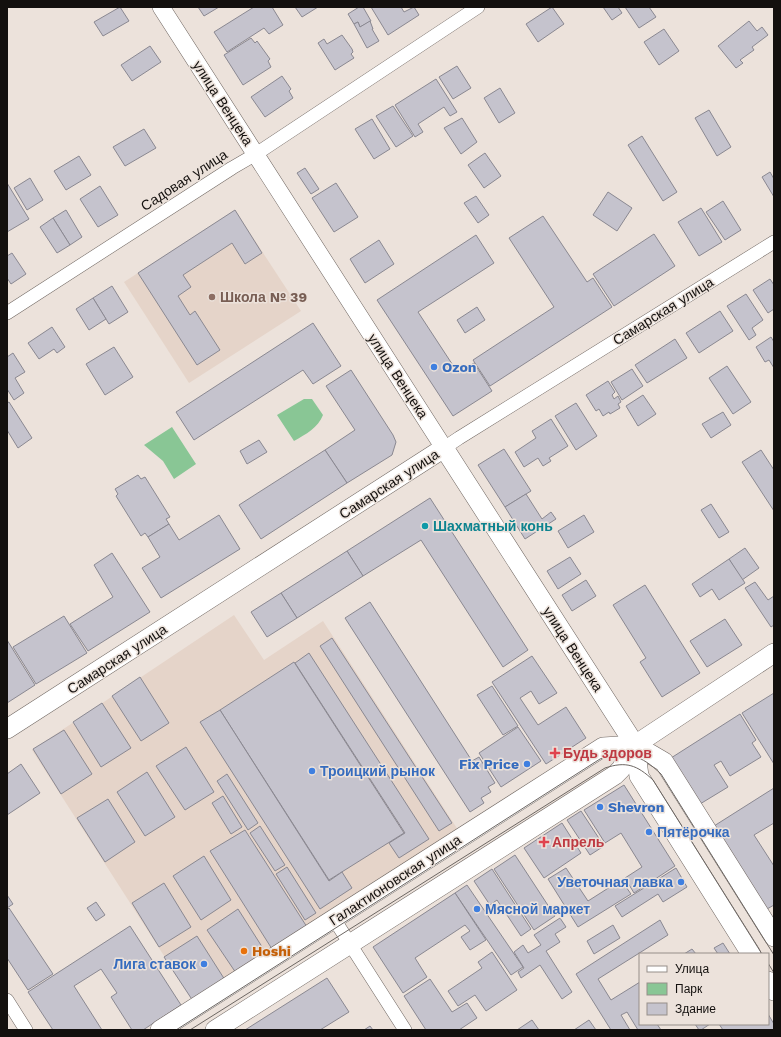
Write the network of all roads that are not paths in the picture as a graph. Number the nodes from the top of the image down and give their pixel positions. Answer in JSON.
{"nodes":[{"id":1,"x":161,"y":7,"type":"edge"},
{"id":2,"x":478,"y":7,"type":"edge"},
{"id":3,"x":256,"y":154,"type":"junction"},
{"id":4,"x":774,"y":242,"type":"edge"},
{"id":5,"x":7,"y":313,"type":"edge"},
{"id":6,"x":444,"y":448,"type":"junction"},
{"id":7,"x":774,"y":653,"type":"edge"},
{"id":8,"x":7,"y":729,"type":"edge"},
{"id":9,"x":634,"y":745,"type":"junction"},
{"id":10,"x":334,"y":919,"type":"junction"},
{"id":11,"x":774,"y":936,"type":"edge"},
{"id":12,"x":351,"y":944,"type":"junction"},
{"id":13,"x":750,"y":953,"type":"edge"},
{"id":14,"x":7,"y":1000,"type":"edge"},
{"id":15,"x":26,"y":1030,"type":"edge"},
{"id":16,"x":160,"y":1030,"type":"edge"},
{"id":17,"x":215,"y":1030,"type":"edge"},
{"id":18,"x":405,"y":1030,"type":"edge"}],
"edges":[{"from":1,"to":3,"type":"street","name":"улица Венцека"},
{"from":2,"to":3,"type":"street","name":"Садовая улица"},
{"from":3,"to":5,"type":"street","name":"Садовая улица"},
{"from":3,"to":6,"type":"street","name":"улица Венцека"},
{"from":4,"to":6,"type":"street","name":"Самарская улица"},
{"from":6,"to":8,"type":"main road","name":"Самарская улица"},
{"from":6,"to":9,"type":"main road","name":"улица Венцека"},
{"from":7,"to":9,"type":"main road","name":"Галактионовская улица"},
{"from":9,"to":10,"type":"main road","name":"Галактионовская улица"},
{"from":9,"to":11,"type":"main road","name":"улица Венцека"},
{"from":9,"to":12,"type":"main road","name":"Галактионовская улица"},
{"from":9,"to":13,"type":"main road","name":"улица Венцека"},
{"from":10,"to":12,"type":"street"},
{"from":10,"to":16,"type":"main road","name":"Галактионовская улица"},
{"from":12,"to":17,"type":"main road","name":"Галактионовская улица"},
{"from":12,"to":18,"type":"street"},
{"from":14,"to":15,"type":"street"}]}
